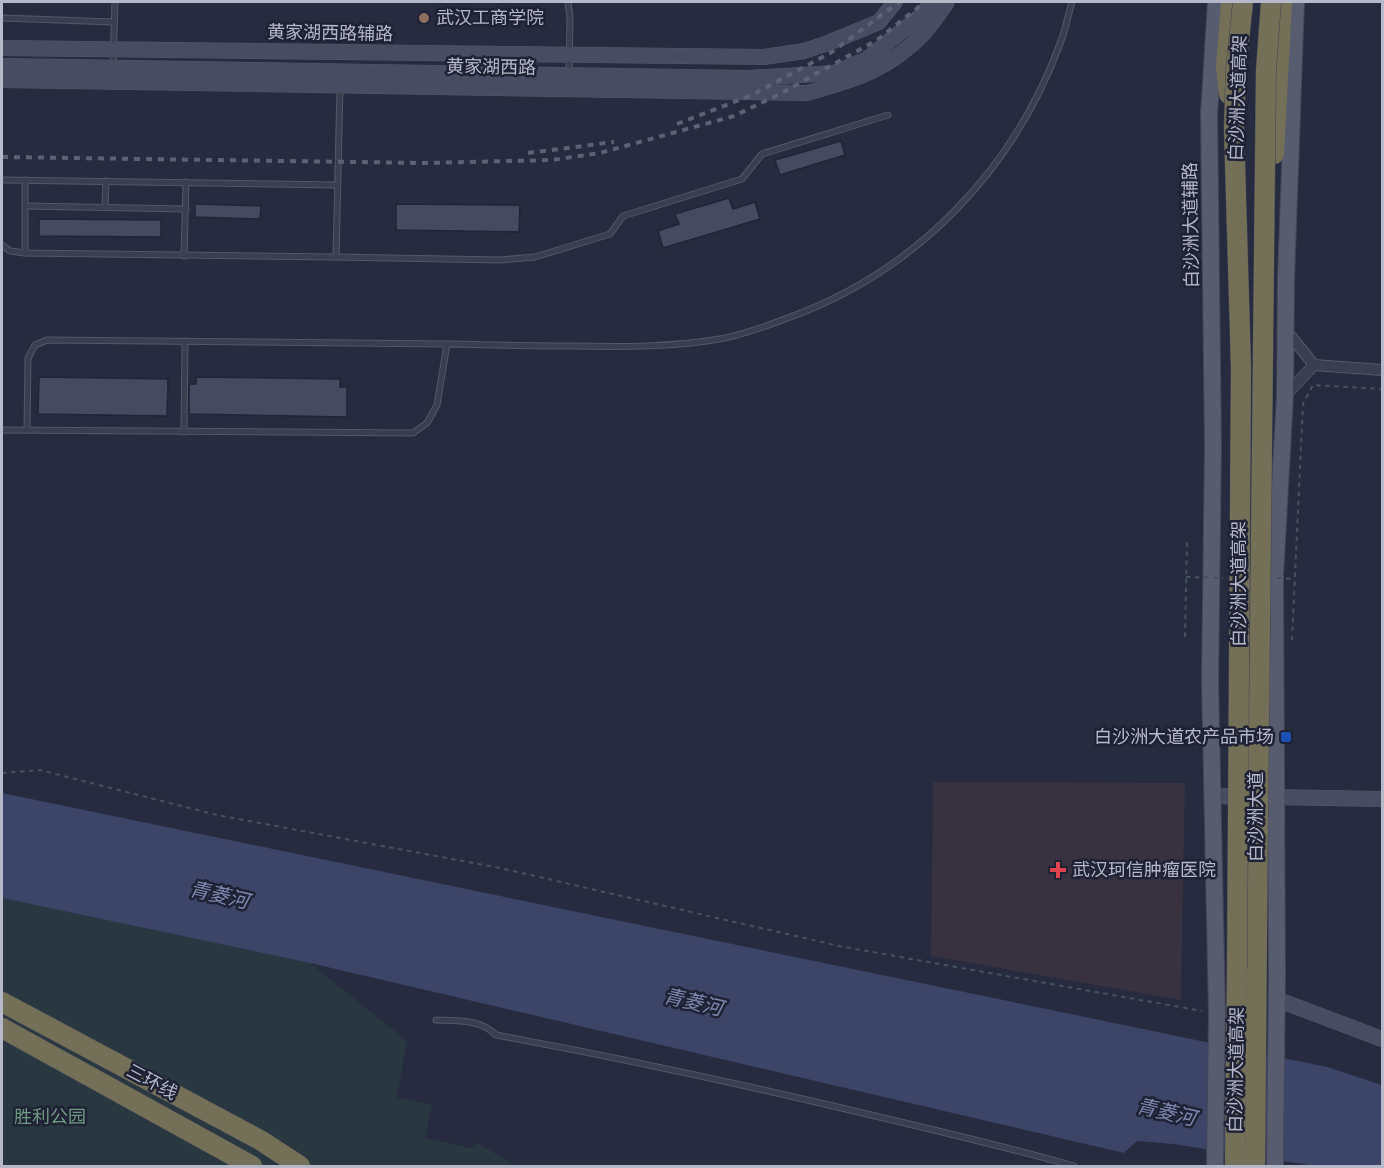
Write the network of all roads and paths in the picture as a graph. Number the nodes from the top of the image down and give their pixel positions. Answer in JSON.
{"nodes":[{"id":1,"x":115,"y":2,"type":"edge"},
{"id":2,"x":568,"y":2,"type":"edge"},
{"id":3,"x":895,"y":2,"type":"edge"},
{"id":4,"x":932,"y":2,"type":"edge"},
{"id":5,"x":946,"y":2,"type":"edge"},
{"id":6,"x":1072,"y":2,"type":"edge"},
{"id":7,"x":1216,"y":2,"type":"edge"},
{"id":8,"x":1231,"y":2,"type":"edge"},
{"id":9,"x":1243,"y":2,"type":"edge"},
{"id":10,"x":1271,"y":2,"type":"edge"},
{"id":11,"x":1282,"y":2,"type":"edge"},
{"id":12,"x":1296,"y":2,"type":"edge"},
{"id":13,"x":2,"y":18,"type":"edge"},
{"id":14,"x":114,"y":22,"type":"junction"},
{"id":15,"x":2,"y":48,"type":"edge"},
{"id":16,"x":113,"y":49,"type":"junction"},
{"id":17,"x":570,"y":55,"type":"junction"},
{"id":18,"x":2,"y":66,"type":"edge"},
{"id":19,"x":113,"y":74,"type":"junction"},
{"id":20,"x":569,"y":76,"type":"junction"},
{"id":21,"x":2,"y":80,"type":"edge"},
{"id":22,"x":340,"y":84,"type":"junction"},
{"id":23,"x":888,"y":115,"type":"dead end"},
{"id":24,"x":1234,"y":128,"type":"junction"},
{"id":25,"x":2,"y":180,"type":"edge"},
{"id":26,"x":25,"y":180,"type":"junction"},
{"id":27,"x":106,"y":182,"type":"junction"},
{"id":28,"x":186,"y":183,"type":"junction"},
{"id":29,"x":338,"y":184,"type":"junction"},
{"id":30,"x":25,"y":206,"type":"junction"},
{"id":31,"x":105,"y":207,"type":"junction"},
{"id":32,"x":186,"y":209,"type":"junction"},
{"id":33,"x":2,"y":245,"type":"edge"},
{"id":34,"x":25,"y":253,"type":"junction"},
{"id":35,"x":184,"y":256,"type":"junction"},
{"id":36,"x":336,"y":257,"type":"junction"},
{"id":37,"x":1286,"y":330,"type":"junction"},
{"id":38,"x":185,"y":341,"type":"junction"},
{"id":39,"x":447,"y":344,"type":"junction"},
{"id":40,"x":1314,"y":365,"type":"junction"},
{"id":41,"x":1262,"y":369,"type":"junction"},
{"id":42,"x":1383,"y":370,"type":"edge"},
{"id":43,"x":1383,"y":389,"type":"edge"},
{"id":44,"x":1285,"y":396,"type":"junction"},
{"id":45,"x":2,"y":430,"type":"edge"},
{"id":46,"x":27,"y":430,"type":"junction"},
{"id":47,"x":184,"y":432,"type":"junction"},
{"id":48,"x":1187,"y":540,"type":"dead end"},
{"id":49,"x":1185,"y":637,"type":"dead end"},
{"id":50,"x":1292,"y":640,"type":"dead end"},
{"id":51,"x":2,"y":773,"type":"edge"},
{"id":52,"x":1212,"y":796,"type":"junction"},
{"id":53,"x":1275,"y":797,"type":"junction"},
{"id":54,"x":1383,"y":799,"type":"edge"},
{"id":55,"x":1276,"y":999,"type":"junction"},
{"id":56,"x":2,"y":1002,"type":"edge"},
{"id":57,"x":1217,"y":1019,"type":"junction"},
{"id":58,"x":436,"y":1020,"type":"dead end"},
{"id":59,"x":2,"y":1028,"type":"edge"},
{"id":60,"x":1383,"y":1039,"type":"edge"},
{"id":61,"x":1215,"y":1165,"type":"edge"},
{"id":62,"x":252,"y":1167,"type":"edge"},
{"id":63,"x":300,"y":1167,"type":"edge"},
{"id":64,"x":1074,"y":1167,"type":"edge"},
{"id":65,"x":1235,"y":1167,"type":"edge"},
{"id":66,"x":1255,"y":1167,"type":"edge"},
{"id":67,"x":1275,"y":1167,"type":"edge"}],
"edges":[{"from":1,"to":14,"type":"lane"},
{"from":2,"to":17,"type":"lane"},
{"from":3,"to":17,"type":"main road","name":"黄家湖西路辅路"},
{"from":4,"to":20,"type":"main road","name":"黄家湖西路"},
{"from":5,"to":22,"type":"main road","name":"黄家湖西路"},
{"from":6,"to":39,"type":"lane"},
{"from":7,"to":52,"type":"main road","name":"白沙洲大道辅路"},
{"from":8,"to":24,"type":"highway","bridge":true},
{"from":9,"to":24,"type":"highway","name":"白沙洲大道高架","bridge":true},
{"from":10,"to":41,"type":"highway","name":"白沙洲大道高架","bridge":true},
{"from":11,"to":41,"type":"highway","bridge":true},
{"from":12,"to":37,"type":"main road"},
{"from":13,"to":14,"type":"lane"},
{"from":14,"to":16,"type":"lane"},
{"from":15,"to":16,"type":"main road","name":"黄家湖西路辅路"},
{"from":16,"to":17,"type":"main road","name":"黄家湖西路辅路"},
{"from":16,"to":19,"type":"lane"},
{"from":17,"to":20,"type":"lane"},
{"from":18,"to":19,"type":"main road","name":"黄家湖西路"},
{"from":19,"to":20,"type":"main road","name":"黄家湖西路"},
{"from":19,"to":21,"type":"main road","name":"黄家湖西路"},
{"from":19,"to":22,"type":"main road","name":"黄家湖西路"},
{"from":22,"to":29,"type":"lane"},
{"from":23,"to":36,"type":"lane"},
{"from":24,"to":65,"type":"highway","name":"白沙洲大道高架","bridge":true},
{"from":25,"to":26,"type":"lane"},
{"from":26,"to":27,"type":"lane"},
{"from":26,"to":30,"type":"lane"},
{"from":27,"to":28,"type":"lane"},
{"from":27,"to":31,"type":"lane"},
{"from":28,"to":29,"type":"lane"},
{"from":28,"to":32,"type":"lane"},
{"from":29,"to":36,"type":"lane"},
{"from":30,"to":31,"type":"lane"},
{"from":30,"to":34,"type":"lane"},
{"from":31,"to":32,"type":"lane"},
{"from":32,"to":35,"type":"lane"},
{"from":33,"to":34,"type":"lane"},
{"from":34,"to":35,"type":"lane"},
{"from":35,"to":36,"type":"lane"},
{"from":37,"to":40,"type":"street"},
{"from":37,"to":44,"type":"main road"},
{"from":38,"to":39,"type":"lane"},
{"from":38,"to":46,"type":"lane"},
{"from":38,"to":47,"type":"lane"},
{"from":39,"to":47,"type":"lane"},
{"from":40,"to":42,"type":"street"},
{"from":40,"to":44,"type":"street"},
{"from":41,"to":66,"type":"highway","name":"白沙洲大道高架","bridge":true},
{"from":43,"to":50,"type":"path"},
{"from":44,"to":53,"type":"main road","name":"白沙洲大道"},
{"from":45,"to":46,"type":"lane"},
{"from":46,"to":47,"type":"lane"},
{"from":48,"to":49,"type":"path"},
{"from":51,"to":57,"type":"path"},
{"from":52,"to":53,"type":"main road"},
{"from":52,"to":57,"type":"main road"},
{"from":53,"to":54,"type":"main road"},
{"from":53,"to":55,"type":"main road","name":"白沙洲大道"},
{"from":55,"to":60,"type":"main road"},
{"from":55,"to":67,"type":"main road","name":"白沙洲大道"},
{"from":56,"to":63,"type":"highway","name":"三环线"},
{"from":57,"to":61,"type":"main road"},
{"from":58,"to":64,"type":"lane"},
{"from":59,"to":62,"type":"highway","name":"三环线"}]}
